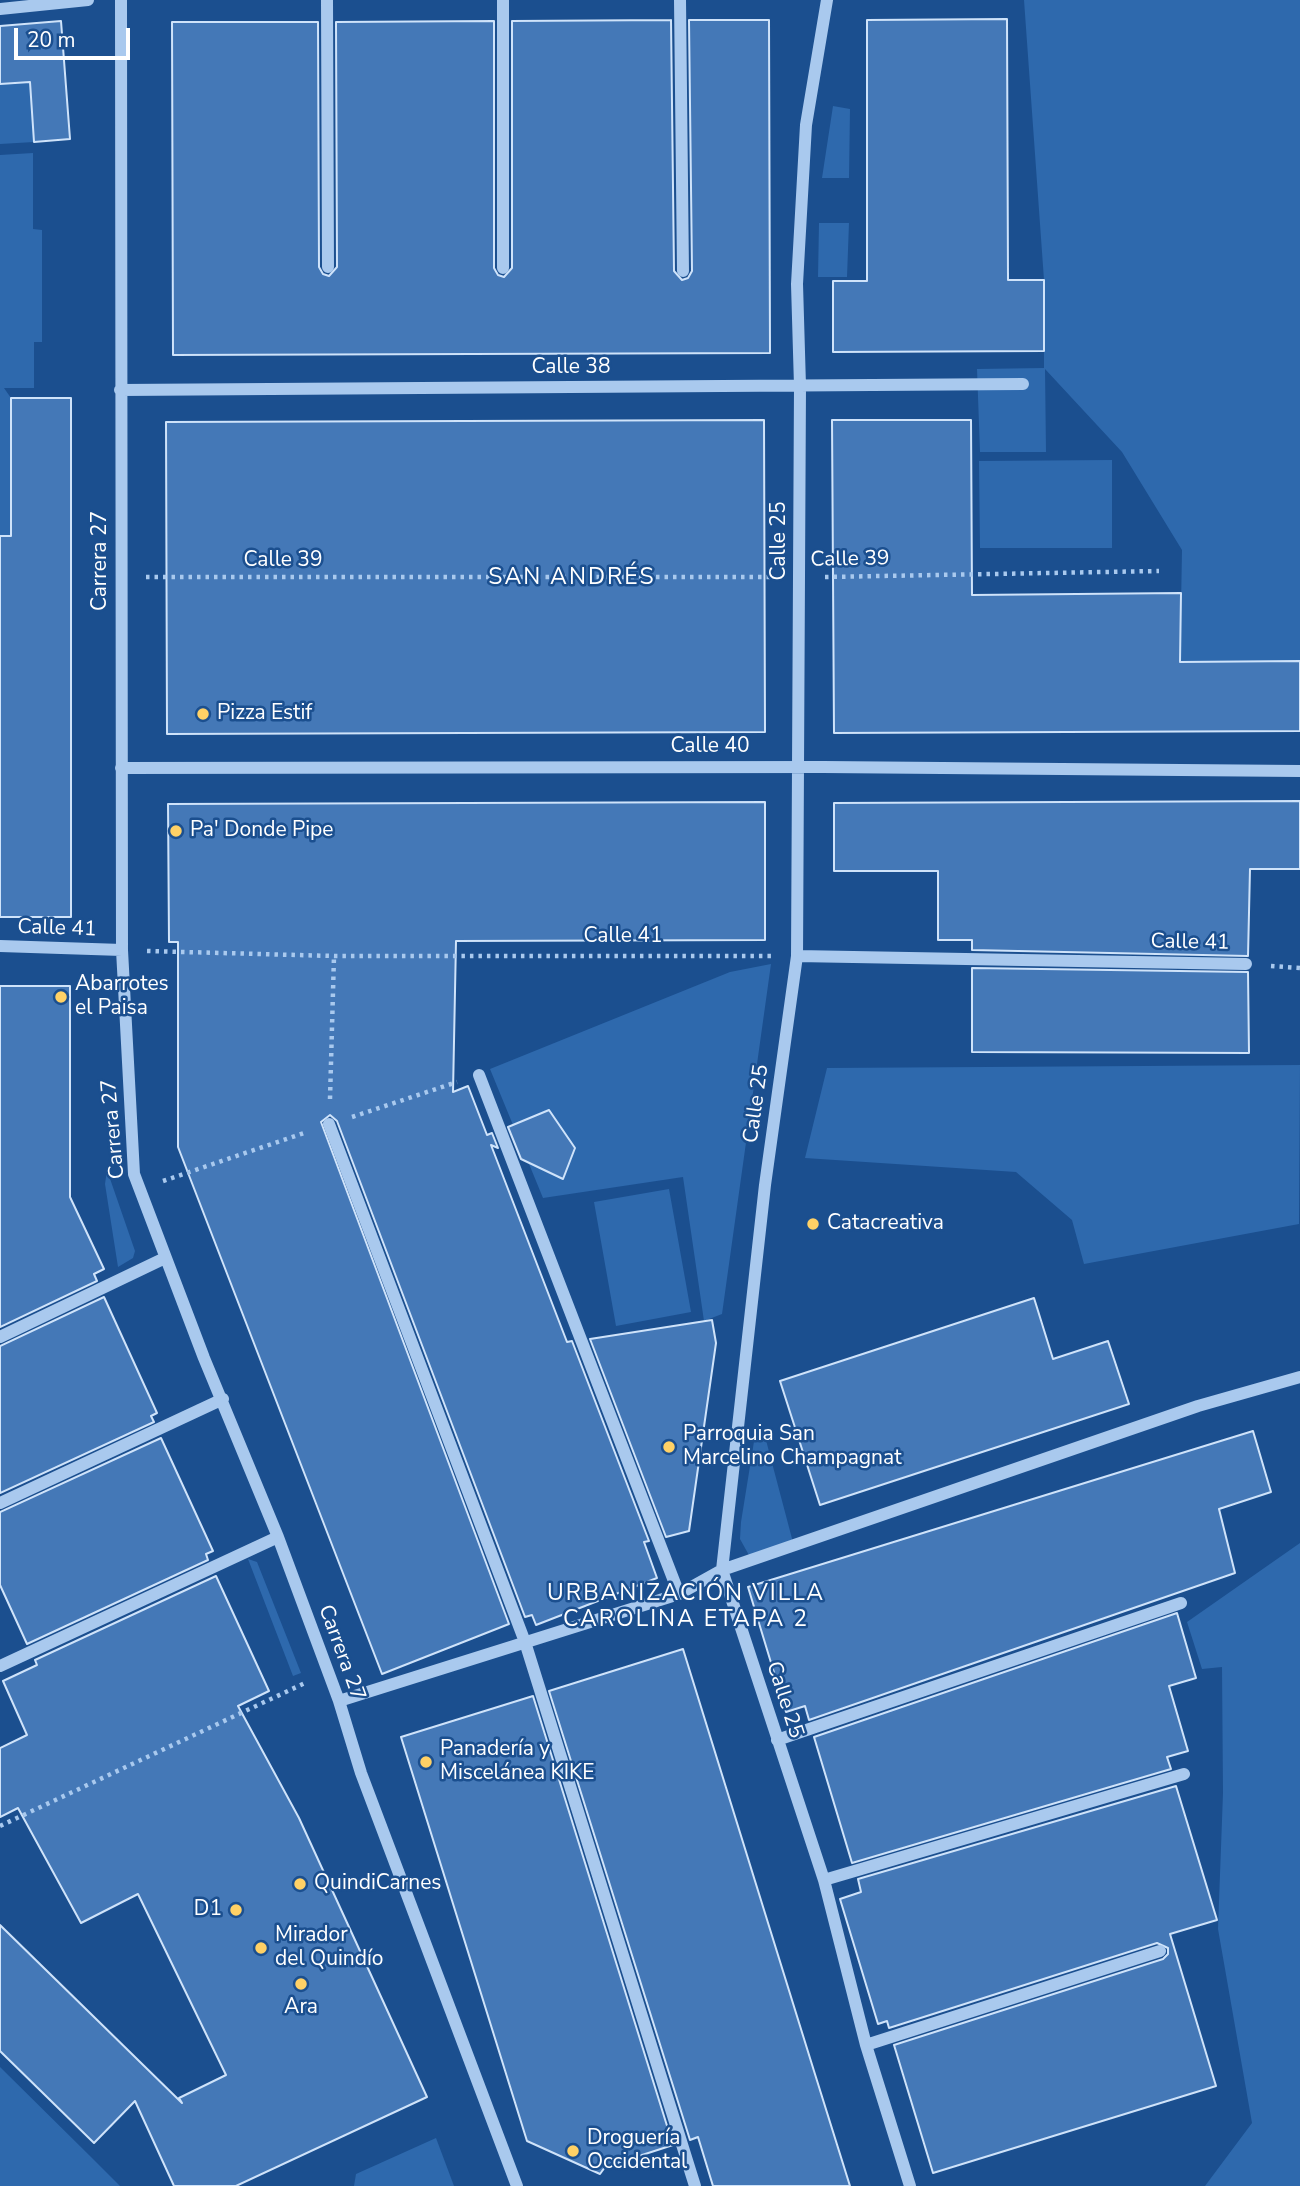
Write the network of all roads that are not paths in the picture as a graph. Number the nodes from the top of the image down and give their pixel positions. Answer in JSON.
{"nodes":[{"id":1,"x":88,"y":0,"type":"edge"},
{"id":2,"x":121,"y":0,"type":"edge"},
{"id":3,"x":327,"y":0,"type":"edge"},
{"id":4,"x":503,"y":0,"type":"edge"},
{"id":5,"x":680,"y":0,"type":"edge"},
{"id":6,"x":827,"y":0,"type":"edge"},
{"id":7,"x":0,"y":9,"type":"edge"},
{"id":8,"x":328,"y":267,"type":"dead end"},
{"id":9,"x":503,"y":268,"type":"dead end"},
{"id":10,"x":682,"y":271,"type":"dead end"},
{"id":11,"x":1023,"y":384,"type":"dead end"},
{"id":12,"x":800,"y":386,"type":"junction"},
{"id":13,"x":120,"y":390,"type":"junction"},
{"id":14,"x":798,"y":767,"type":"junction"},
{"id":15,"x":121,"y":768,"type":"junction"},
{"id":16,"x":1300,"y":771,"type":"edge"},
{"id":17,"x":0,"y":946,"type":"edge"},
{"id":18,"x":121,"y":950,"type":"junction"},
{"id":19,"x":797,"y":956,"type":"junction"},
{"id":20,"x":1245,"y":964,"type":"dead end"},
{"id":21,"x":479,"y":1075,"type":"dead end"},
{"id":22,"x":329,"y":1125,"type":"road end"},
{"id":23,"x":165,"y":1258,"type":"junction"},
{"id":24,"x":0,"y":1337,"type":"edge"},
{"id":25,"x":1300,"y":1377,"type":"edge"},
{"id":26,"x":223,"y":1399,"type":"junction"},
{"id":27,"x":0,"y":1503,"type":"edge"},
{"id":28,"x":278,"y":1536,"type":"junction"},
{"id":29,"x":722,"y":1570,"type":"junction"},
{"id":30,"x":679,"y":1594,"type":"junction"},
{"id":31,"x":1181,"y":1603,"type":"dead end"},
{"id":32,"x":525,"y":1642,"type":"junction"},
{"id":33,"x":0,"y":1665,"type":"edge"},
{"id":34,"x":339,"y":1701,"type":"junction"},
{"id":35,"x":777,"y":1740,"type":"junction"},
{"id":36,"x":1184,"y":1774,"type":"dead end"},
{"id":37,"x":824,"y":1880,"type":"junction"},
{"id":38,"x":1160,"y":1951,"type":"dead end"},
{"id":39,"x":866,"y":2045,"type":"junction"},
{"id":40,"x":517,"y":2186,"type":"edge"},
{"id":41,"x":695,"y":2186,"type":"edge"},
{"id":42,"x":910,"y":2186,"type":"edge"}],
"edges":[{"from":1,"to":7,"type":"street"},
{"from":2,"to":13,"type":"street","name":"Carrera 27"},
{"from":3,"to":8,"type":"street"},
{"from":4,"to":9,"type":"street"},
{"from":5,"to":10,"type":"street"},
{"from":6,"to":12,"type":"street","name":"Calle 25"},
{"from":11,"to":12,"type":"street","name":"Calle 38"},
{"from":12,"to":13,"type":"street","name":"Calle 38"},
{"from":12,"to":14,"type":"street","name":"Calle 25"},
{"from":13,"to":15,"type":"street","name":"Carrera 27"},
{"from":14,"to":15,"type":"street","name":"Calle 40"},
{"from":14,"to":16,"type":"street","name":"Calle 40"},
{"from":14,"to":19,"type":"street","name":"Calle 25"},
{"from":15,"to":18,"type":"street","name":"Carrera 27"},
{"from":17,"to":18,"type":"street","name":"Calle 41"},
{"from":18,"to":23,"type":"street","name":"Carrera 27"},
{"from":19,"to":20,"type":"street","name":"Calle 41"},
{"from":19,"to":29,"type":"street","name":"Calle 25"},
{"from":21,"to":30,"type":"street"},
{"from":22,"to":32,"type":"street"},
{"from":23,"to":24,"type":"street"},
{"from":23,"to":26,"type":"street","name":"Carrera 27"},
{"from":25,"to":29,"type":"street"},
{"from":26,"to":27,"type":"street"},
{"from":26,"to":28,"type":"street","name":"Carrera 27"},
{"from":28,"to":33,"type":"street"},
{"from":28,"to":34,"type":"street","name":"Carrera 27"},
{"from":29,"to":30,"type":"street"},
{"from":29,"to":35,"type":"street","name":"Calle 25"},
{"from":30,"to":32,"type":"street"},
{"from":31,"to":35,"type":"street"},
{"from":32,"to":34,"type":"street"},
{"from":32,"to":41,"type":"street"},
{"from":34,"to":40,"type":"street","name":"Carrera 27"},
{"from":35,"to":37,"type":"street","name":"Calle 25"},
{"from":36,"to":37,"type":"street"},
{"from":37,"to":39,"type":"street","name":"Calle 25"},
{"from":38,"to":39,"type":"street"},
{"from":39,"to":42,"type":"street","name":"Calle 25"}]}
